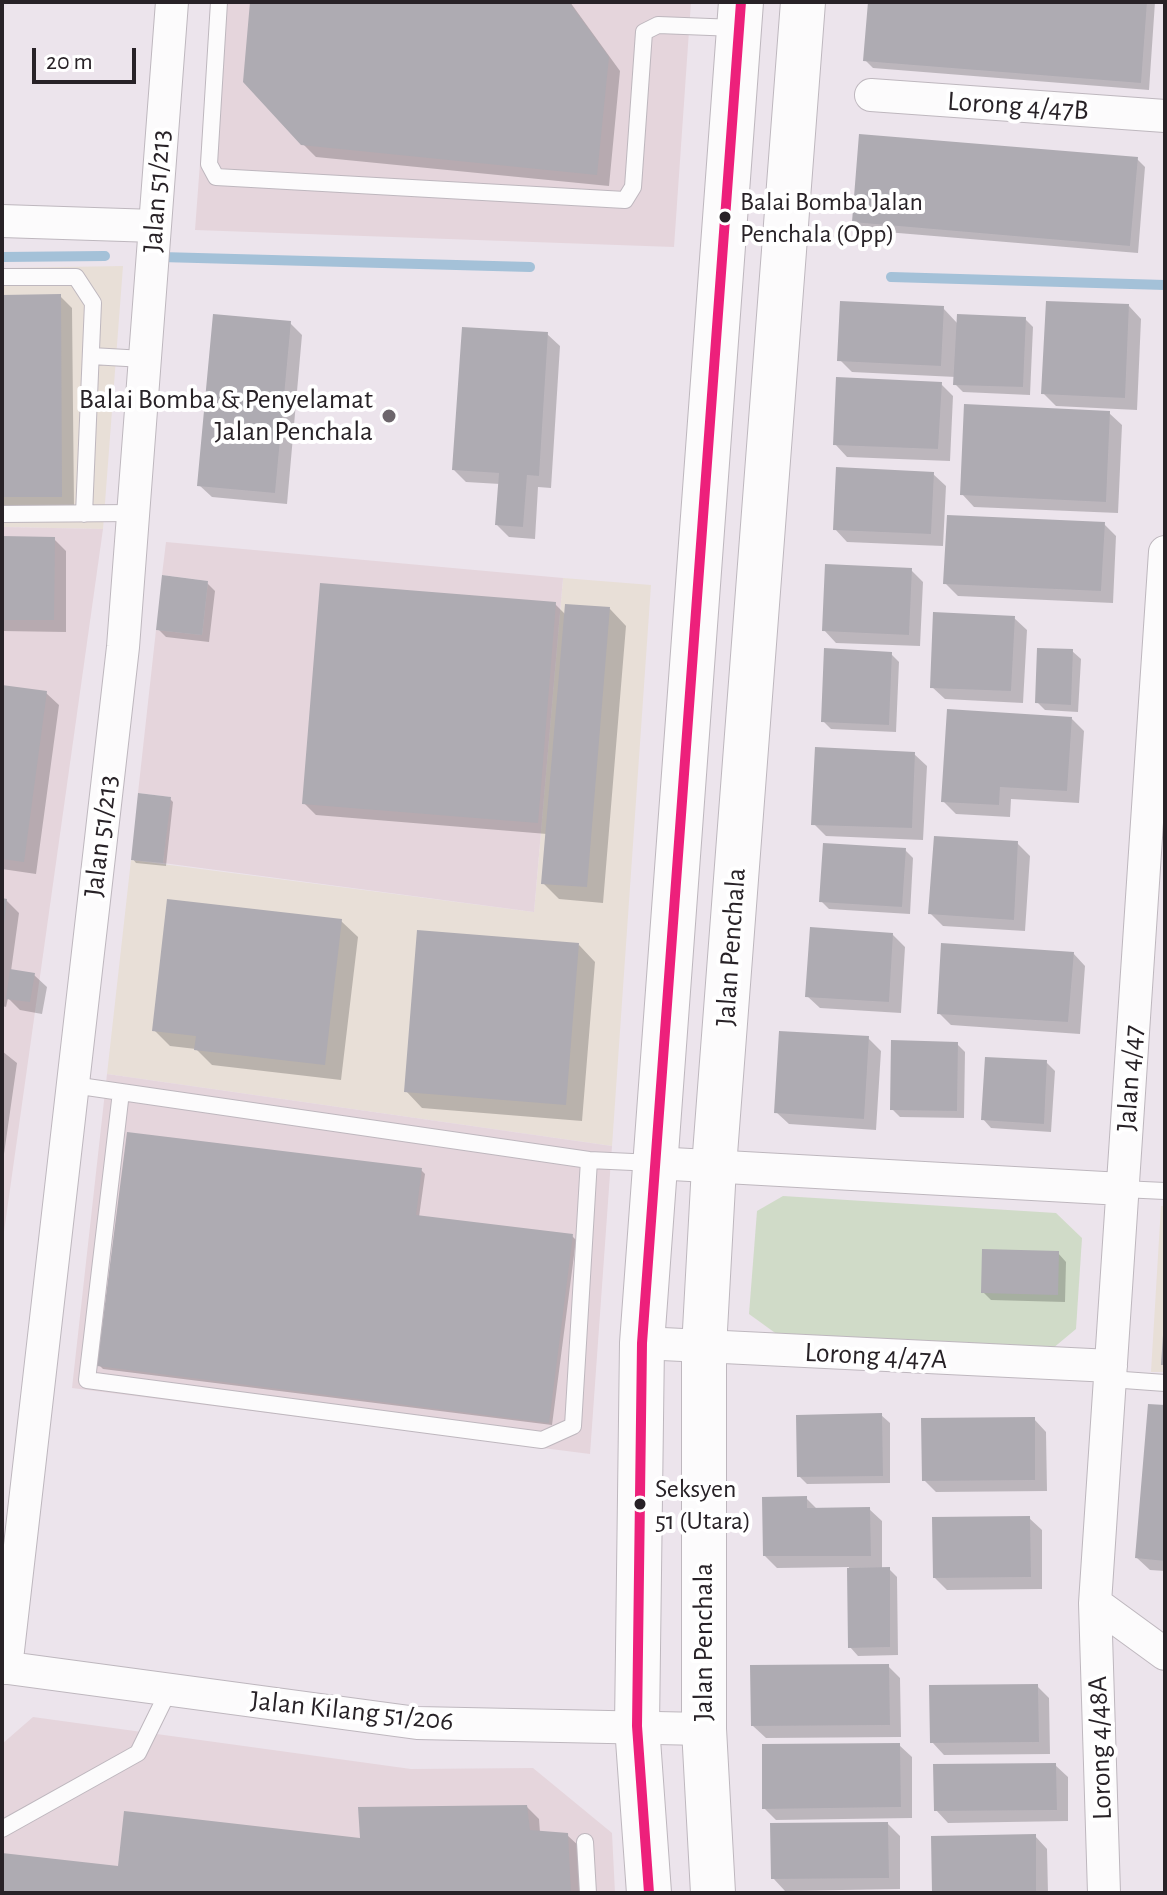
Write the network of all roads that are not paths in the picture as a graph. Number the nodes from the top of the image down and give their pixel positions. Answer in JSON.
{"nodes":[{"id":1,"x":219,"y":2,"type":"edge"},
{"id":2,"x":803,"y":2,"type":"edge"},
{"id":3,"x":165,"y":5,"type":"edge"},
{"id":4,"x":740,"y":15,"type":"edge"},
{"id":5,"x":871,"y":95,"type":"dead end"},
{"id":6,"x":1165,"y":116,"type":"edge"},
{"id":7,"x":2,"y":221,"type":"edge"},
{"id":8,"x":155,"y":226,"type":"junction"},
{"id":9,"x":2,"y":277,"type":"edge"},
{"id":10,"x":91,"y":356,"type":"junction"},
{"id":11,"x":144,"y":359,"type":"junction"},
{"id":12,"x":709,"y":433,"type":"junction"},
{"id":13,"x":769,"y":438,"type":"junction"},
{"id":14,"x":133,"y":513,"type":"junction"},
{"id":15,"x":2,"y":514,"type":"edge"},
{"id":16,"x":84,"y":514,"type":"junction"},
{"id":17,"x":1165,"y":552,"type":"edge"},
{"id":18,"x":1153,"y":922,"type":"edge"},
{"id":19,"x":73,"y":1085,"type":"junction"},
{"id":20,"x":121,"y":1092,"type":"junction"},
{"id":21,"x":589,"y":1160,"type":"junction"},
{"id":22,"x":654,"y":1163,"type":"junction"},
{"id":23,"x":714,"y":1167,"type":"junction"},
{"id":24,"x":1122,"y":1189,"type":"junction"},
{"id":25,"x":1165,"y":1191,"type":"edge"},
{"id":26,"x":642,"y":1343,"type":"junction"},
{"id":27,"x":704,"y":1348,"type":"junction"},
{"id":28,"x":1111,"y":1372,"type":"junction"},
{"id":29,"x":1165,"y":1383,"type":"edge"},
{"id":30,"x":1095,"y":1603,"type":"junction"},
{"id":31,"x":1165,"y":1654,"type":"edge"},
{"id":32,"x":4,"y":1668,"type":"edge"},
{"id":33,"x":169,"y":1690,"type":"junction"},
{"id":34,"x":637,"y":1726,"type":"junction"},
{"id":35,"x":704,"y":1729,"type":"junction"},
{"id":36,"x":2,"y":1829,"type":"edge"},
{"id":37,"x":585,"y":1842,"type":"dead end"},
{"id":38,"x":588,"y":1893,"type":"edge"},
{"id":39,"x":649,"y":1893,"type":"edge"},
{"id":40,"x":713,"y":1893,"type":"edge"},
{"id":41,"x":1104,"y":1893,"type":"edge"}],
"edges":[{"from":1,"to":4,"type":"lane"},
{"from":2,"to":13,"type":"main road","name":"Jalan Penchala"},
{"from":3,"to":8,"type":"street","name":"Jalan 51/213"},
{"from":4,"to":12,"type":"main road"},
{"from":5,"to":6,"type":"street","name":"Lorong 4/47B"},
{"from":7,"to":8,"type":"street"},
{"from":8,"to":11,"type":"street","name":"Jalan 51/213"},
{"from":9,"to":10,"type":"lane"},
{"from":10,"to":11,"type":"lane"},
{"from":10,"to":16,"type":"lane"},
{"from":11,"to":14,"type":"street","name":"Jalan 51/213"},
{"from":12,"to":13,"type":"main road"},
{"from":12,"to":22,"type":"main road"},
{"from":13,"to":23,"type":"main road","name":"Jalan Penchala"},
{"from":14,"to":16,"type":"lane"},
{"from":14,"to":19,"type":"street","name":"Jalan 51/213"},
{"from":15,"to":16,"type":"lane"},
{"from":17,"to":18,"type":"street","name":"Jalan 4/47"},
{"from":18,"to":24,"type":"street","name":"Jalan 4/47"},
{"from":19,"to":20,"type":"lane"},
{"from":19,"to":32,"type":"street","name":"Jalan 51/213"},
{"from":20,"to":21,"type":"lane"},
{"from":20,"to":21,"type":"lane"},
{"from":21,"to":22,"type":"lane"},
{"from":22,"to":23,"type":"street"},
{"from":22,"to":26,"type":"main road"},
{"from":23,"to":24,"type":"street"},
{"from":23,"to":27,"type":"main road","name":"Jalan Penchala"},
{"from":24,"to":25,"type":"lane"},
{"from":24,"to":28,"type":"street","name":"Jalan 4/47"},
{"from":26,"to":27,"type":"street","name":"Lorong 4/47A"},
{"from":26,"to":34,"type":"main road"},
{"from":27,"to":28,"type":"street","name":"Lorong 4/47A"},
{"from":27,"to":35,"type":"main road","name":"Jalan Penchala"},
{"from":28,"to":29,"type":"lane"},
{"from":28,"to":30,"type":"street","name":"Jalan 4/47"},
{"from":30,"to":31,"type":"street"},
{"from":30,"to":41,"type":"street","name":"Lorong 4/48A"},
{"from":32,"to":33,"type":"street","name":"Jalan Kilang 51/206"},
{"from":33,"to":34,"type":"street","name":"Jalan Kilang 51/206"},
{"from":33,"to":36,"type":"lane"},
{"from":34,"to":35,"type":"street","name":"Jalan Kilang 51/206"},
{"from":34,"to":39,"type":"main road"},
{"from":35,"to":40,"type":"main road","name":"Jalan Penchala"},
{"from":37,"to":38,"type":"lane"}]}
